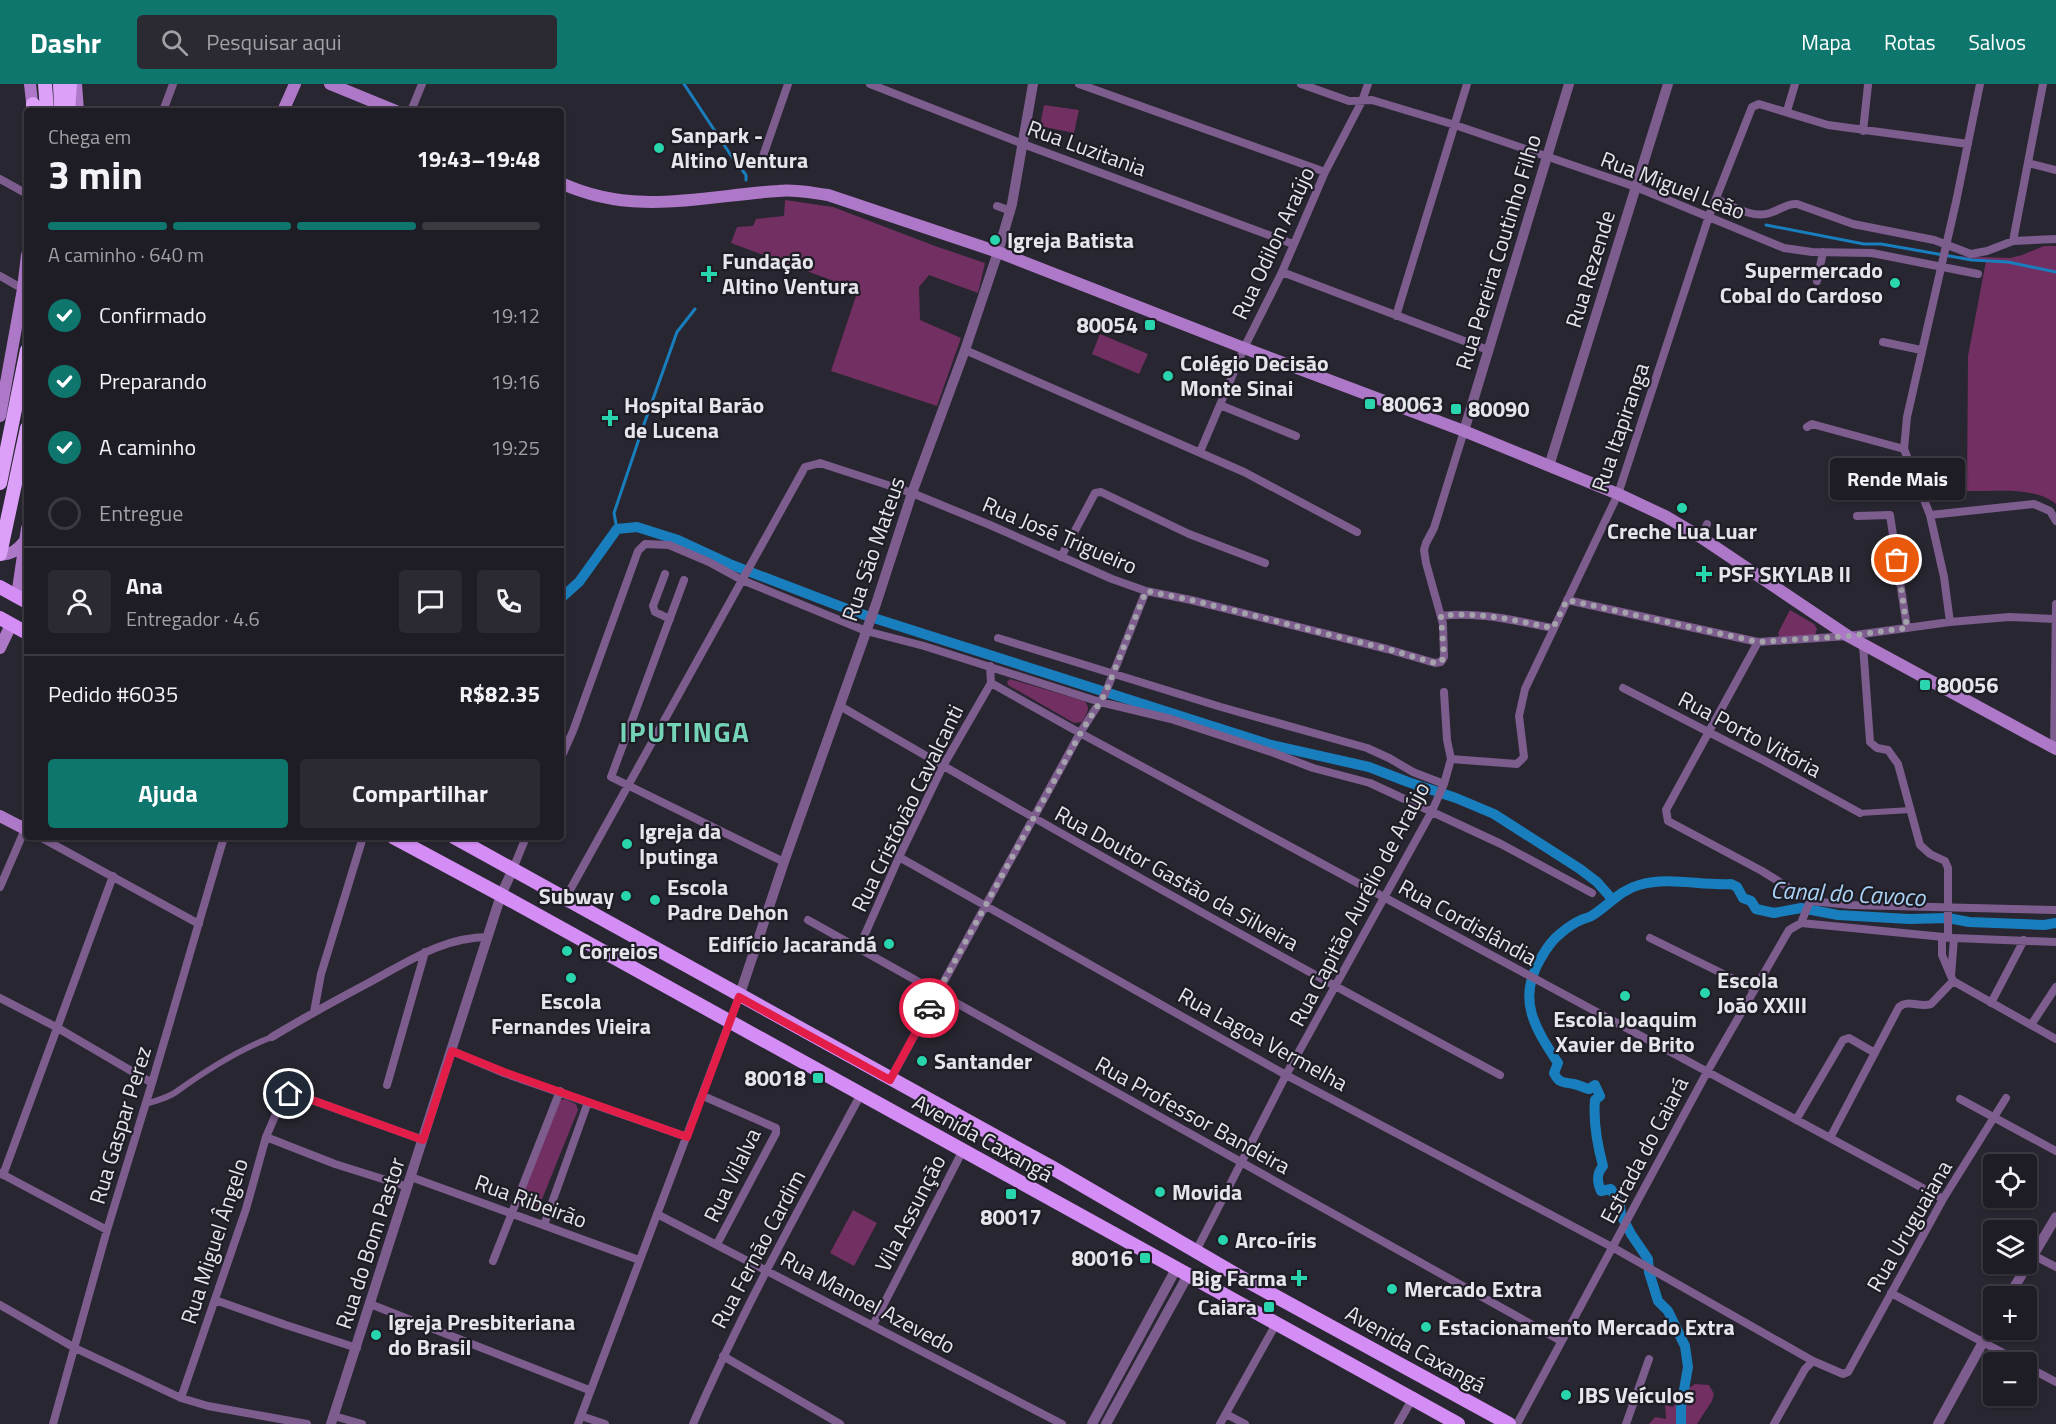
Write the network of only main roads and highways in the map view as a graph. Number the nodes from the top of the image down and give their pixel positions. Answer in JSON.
{"nodes":[{"id":1,"x":30,"y":84,"type":"edge"},
{"id":2,"x":45,"y":84,"type":"edge"},
{"id":3,"x":60,"y":84,"type":"edge"},
{"id":4,"x":70,"y":84,"type":"edge"},
{"id":5,"x":76,"y":84,"type":"edge"},
{"id":6,"x":295,"y":84,"type":"edge"},
{"id":7,"x":330,"y":84,"type":"edge"},
{"id":8,"x":34,"y":108,"type":"edge"},
{"id":9,"x":47,"y":108,"type":"edge"},
{"id":10,"x":61,"y":108,"type":"edge"},
{"id":11,"x":68,"y":108,"type":"edge"},
{"id":12,"x":78,"y":108,"type":"edge"},
{"id":13,"x":285,"y":108,"type":"edge"},
{"id":14,"x":389,"y":108,"type":"edge"},
{"id":15,"x":564,"y":184,"type":"edge"},
{"id":16,"x":24,"y":280,"type":"edge"},
{"id":17,"x":24,"y":365,"type":"edge"},
{"id":18,"x":3,"y":375,"type":"edge"},
{"id":19,"x":0,"y":416,"type":"edge"},
{"id":20,"x":24,"y":442,"type":"edge"},
{"id":21,"x":0,"y":483,"type":"edge"},
{"id":22,"x":24,"y":542,"type":"joint"},
{"id":23,"x":0,"y":554,"type":"edge"},
{"id":24,"x":0,"y":587,"type":"edge"},
{"id":25,"x":22,"y":599,"type":"edge"},
{"id":26,"x":6,"y":621,"type":"edge"},
{"id":27,"x":24,"y":631,"type":"edge"},
{"id":28,"x":0,"y":648,"type":"edge"},
{"id":29,"x":2055,"y":748,"type":"edge"},
{"id":30,"x":0,"y":816,"type":"edge"},
{"id":31,"x":24,"y":826,"type":"edge"},
{"id":32,"x":399,"y":840,"type":"edge"},
{"id":33,"x":459,"y":840,"type":"edge"},
{"id":34,"x":1458,"y":1424,"type":"edge"},
{"id":35,"x":1509,"y":1424,"type":"edge"}],
"edges":[{"from":1,"to":8,"type":"main road"},
{"from":2,"to":9,"type":"highway"},
{"from":3,"to":10,"type":"highway"},
{"from":4,"to":11,"type":"highway"},
{"from":5,"to":12,"type":"main road"},
{"from":6,"to":13,"type":"main road"},
{"from":7,"to":14,"type":"main road"},
{"from":15,"to":29,"type":"main road"},
{"from":16,"to":18,"type":"main road"},
{"from":17,"to":21,"type":"highway"},
{"from":18,"to":19,"type":"main road"},
{"from":20,"to":23,"type":"highway"},
{"from":22,"to":23,"type":"main road"},
{"from":22,"to":25,"type":"main road"},
{"from":24,"to":25,"type":"main road"},
{"from":26,"to":27,"type":"main road"},
{"from":26,"to":28,"type":"main road"},
{"from":30,"to":31,"type":"main road"},
{"from":32,"to":34,"type":"main road","name":"Avenida Caxangá"},
{"from":33,"to":35,"type":"main road","name":"Avenida Caxangá"}]}
